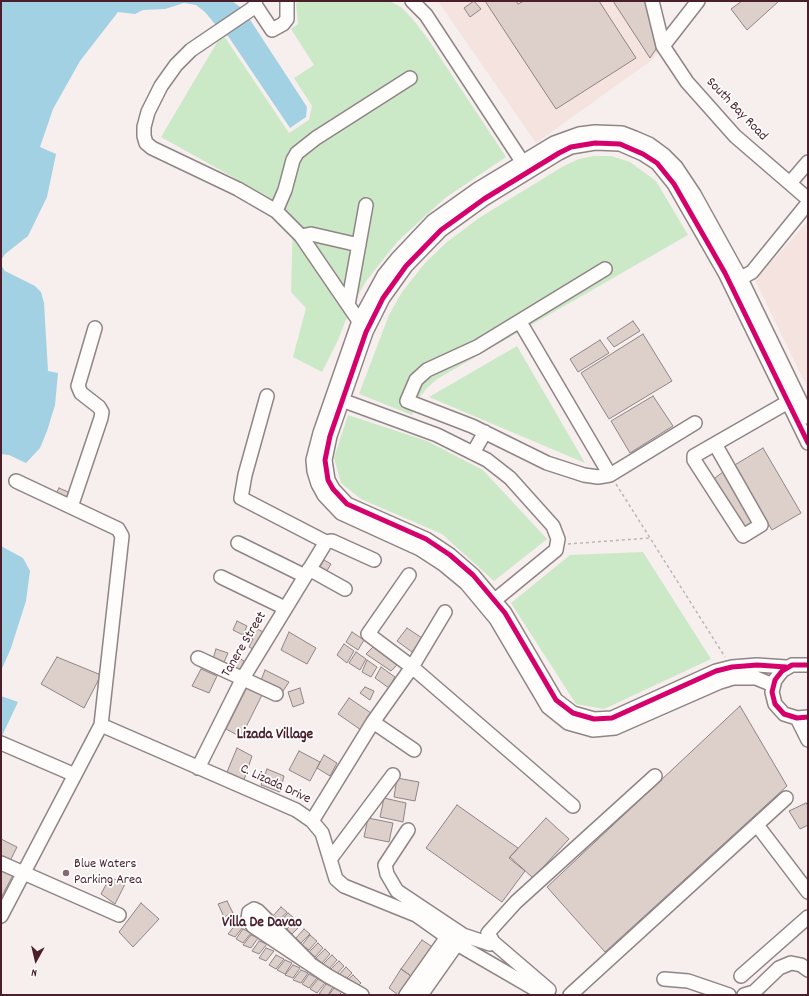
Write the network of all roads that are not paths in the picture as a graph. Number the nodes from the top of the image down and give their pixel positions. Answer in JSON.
{"nodes":[{"id":1,"x":287,"y":1,"type":"edge"},
{"id":2,"x":412,"y":1,"type":"edge"},
{"id":3,"x":652,"y":1,"type":"edge"},
{"id":4,"x":698,"y":1,"type":"edge"},
{"id":5,"x":252,"y":7,"type":"edge"},
{"id":6,"x":665,"y":49,"type":"junction"},
{"id":7,"x":410,"y":78,"type":"dead end"},
{"id":8,"x":808,"y":162,"type":"edge"},
{"id":9,"x":526,"y":167,"type":"junction"},
{"id":10,"x":790,"y":183,"type":"junction"},
{"id":11,"x":808,"y":199,"type":"edge"},
{"id":12,"x":808,"y":203,"type":"edge"},
{"id":13,"x":366,"y":205,"type":"dead end"},
{"id":14,"x":276,"y":211,"type":"junction"},
{"id":15,"x":301,"y":236,"type":"junction"},
{"id":16,"x":359,"y":245,"type":"junction"},
{"id":17,"x":605,"y":269,"type":"dead end"},
{"id":18,"x":736,"y":281,"type":"junction"},
{"id":19,"x":348,"y":306,"type":"junction"},
{"id":20,"x":359,"y":321,"type":"junction"},
{"id":21,"x":520,"y":322,"type":"junction"},
{"id":22,"x":95,"y":328,"type":"dead end"},
{"id":23,"x":267,"y":396,"type":"dead end"},
{"id":24,"x":337,"y":399,"type":"junction"},
{"id":25,"x":793,"y":399,"type":"junction"},
{"id":26,"x":808,"y":417,"type":"edge"},
{"id":27,"x":695,"y":423,"type":"dead end"},
{"id":28,"x":485,"y":432,"type":"junction"},
{"id":29,"x":808,"y":443,"type":"edge"},
{"id":30,"x":715,"y":444,"type":"junction"},
{"id":31,"x":473,"y":453,"type":"junction"},
{"id":32,"x":610,"y":475,"type":"junction"},
{"id":33,"x":16,"y":481,"type":"dead end"},
{"id":34,"x":71,"y":506,"type":"junction"},
{"id":35,"x":326,"y":542,"type":"junction"},
{"id":36,"x":238,"y":543,"type":"dead end"},
{"id":37,"x":374,"y":560,"type":"dead end"},
{"id":38,"x":307,"y":572,"type":"junction"},
{"id":39,"x":409,"y":575,"type":"dead end"},
{"id":40,"x":221,"y":577,"type":"dead end"},
{"id":41,"x":345,"y":589,"type":"dead end"},
{"id":42,"x":491,"y":603,"type":"junction"},
{"id":43,"x":285,"y":608,"type":"junction"},
{"id":44,"x":445,"y":612,"type":"dead end"},
{"id":45,"x":512,"y":634,"type":"junction"},
{"id":46,"x":198,"y":658,"type":"dead end"},
{"id":47,"x":412,"y":666,"type":"junction"},
{"id":48,"x":808,"y":666,"type":"edge"},
{"id":49,"x":786,"y":667,"type":"junction"},
{"id":50,"x":243,"y":678,"type":"junction"},
{"id":51,"x":773,"y":685,"type":"junction"},
{"id":52,"x":276,"y":694,"type":"dead end"},
{"id":53,"x":802,"y":718,"type":"edge"},
{"id":54,"x":373,"y":722,"type":"junction"},
{"id":55,"x":101,"y":725,"type":"junction"},
{"id":56,"x":808,"y":740,"type":"edge"},
{"id":57,"x":1,"y":743,"type":"edge"},
{"id":58,"x":414,"y":750,"type":"dead end"},
{"id":59,"x":198,"y":768,"type":"junction"},
{"id":60,"x":75,"y":775,"type":"junction"},
{"id":61,"x":393,"y":775,"type":"dead end"},
{"id":62,"x":656,"y":776,"type":"dead end"},
{"id":63,"x":786,"y":798,"type":"dead end"},
{"id":64,"x":573,"y":806,"type":"dead end"},
{"id":65,"x":312,"y":821,"type":"junction"},
{"id":66,"x":757,"y":824,"type":"junction"},
{"id":67,"x":408,"y":830,"type":"dead end"},
{"id":68,"x":331,"y":858,"type":"junction"},
{"id":69,"x":1,"y":863,"type":"edge"},
{"id":70,"x":25,"y":873,"type":"junction"},
{"id":71,"x":808,"y":892,"type":"edge"},
{"id":72,"x":118,"y":915,"type":"dead end"},
{"id":73,"x":1,"y":916,"type":"edge"},
{"id":74,"x":808,"y":917,"type":"edge"},
{"id":75,"x":452,"y":940,"type":"junction"},
{"id":76,"x":492,"y":943,"type":"junction"},
{"id":77,"x":477,"y":955,"type":"junction"},
{"id":78,"x":309,"y":962,"type":"junction"},
{"id":79,"x":808,"y":970,"type":"edge"},
{"id":80,"x":741,"y":976,"type":"dead end"},
{"id":81,"x":664,"y":979,"type":"dead end"},
{"id":82,"x":752,"y":994,"type":"edge"},
{"id":83,"x":362,"y":995,"type":"edge"},
{"id":84,"x":406,"y":995,"type":"edge"},
{"id":85,"x":421,"y":995,"type":"edge"},
{"id":86,"x":545,"y":995,"type":"edge"},
{"id":87,"x":554,"y":995,"type":"edge"},
{"id":88,"x":570,"y":995,"type":"edge"},
{"id":89,"x":729,"y":995,"type":"edge"}],
"edges":[{"from":1,"to":5,"type":"street"},
{"from":2,"to":9,"type":"street"},
{"from":3,"to":6,"type":"street"},
{"from":4,"to":6,"type":"street"},
{"from":5,"to":14,"type":"street"},
{"from":6,"to":10,"type":"street","name":"South Bay Road"},
{"from":7,"to":14,"type":"street"},
{"from":8,"to":10,"type":"street"},
{"from":9,"to":18,"type":"street"},
{"from":9,"to":20,"type":"street"},
{"from":9,"to":24,"type":"street"},
{"from":10,"to":11,"type":"street","name":"South Bay Road"},
{"from":12,"to":18,"type":"street"},
{"from":13,"to":16,"type":"street"},
{"from":14,"to":15,"type":"street"},
{"from":15,"to":16,"type":"street"},
{"from":15,"to":19,"type":"street"},
{"from":16,"to":19,"type":"street"},
{"from":17,"to":21,"type":"street"},
{"from":18,"to":25,"type":"street"},
{"from":19,"to":20,"type":"street"},
{"from":20,"to":24,"type":"street"},
{"from":21,"to":28,"type":"street"},
{"from":21,"to":32,"type":"street"},
{"from":22,"to":34,"type":"street"},
{"from":23,"to":35,"type":"street"},
{"from":24,"to":31,"type":"street"},
{"from":24,"to":42,"type":"street"},
{"from":25,"to":26,"type":"street"},
{"from":25,"to":29,"type":"street"},
{"from":25,"to":30,"type":"street"},
{"from":27,"to":32,"type":"street"},
{"from":28,"to":31,"type":"street"},
{"from":28,"to":32,"type":"street"},
{"from":30,"to":30,"type":"street"},
{"from":31,"to":42,"type":"street"},
{"from":33,"to":34,"type":"street"},
{"from":34,"to":55,"type":"street"},
{"from":35,"to":37,"type":"street"},
{"from":35,"to":38,"type":"street","name":"Tanere Street"},
{"from":36,"to":38,"type":"street"},
{"from":38,"to":41,"type":"street"},
{"from":38,"to":43,"type":"street","name":"Tanere Street"},
{"from":39,"to":47,"type":"street"},
{"from":40,"to":43,"type":"street"},
{"from":42,"to":45,"type":"street"},
{"from":43,"to":50,"type":"street","name":"Tanere Street"},
{"from":44,"to":47,"type":"street"},
{"from":45,"to":49,"type":"street"},
{"from":45,"to":51,"type":"street"},
{"from":46,"to":50,"type":"street"},
{"from":47,"to":54,"type":"street"},
{"from":47,"to":64,"type":"street"},
{"from":48,"to":49,"type":"street"},
{"from":49,"to":51,"type":"street"},
{"from":50,"to":52,"type":"street"},
{"from":50,"to":59,"type":"street","name":"Tanere Street"},
{"from":51,"to":53,"type":"street"},
{"from":53,"to":56,"type":"street"},
{"from":54,"to":58,"type":"street"},
{"from":54,"to":65,"type":"street"},
{"from":55,"to":59,"type":"street","name":"C. Lizada Drive"},
{"from":55,"to":60,"type":"street"},
{"from":57,"to":60,"type":"street"},
{"from":59,"to":65,"type":"street","name":"C. Lizada Drive"},
{"from":60,"to":70,"type":"street"},
{"from":61,"to":68,"type":"street"},
{"from":62,"to":76,"type":"street"},
{"from":63,"to":66,"type":"street"},
{"from":65,"to":68,"type":"street","name":"C. Lizada Drive"},
{"from":66,"to":71,"type":"street"},
{"from":66,"to":88,"type":"street"},
{"from":67,"to":76,"type":"street"},
{"from":68,"to":75,"type":"street","name":"C. Lizada Drive"},
{"from":69,"to":70,"type":"street"},
{"from":70,"to":72,"type":"street"},
{"from":70,"to":73,"type":"street"},
{"from":74,"to":80,"type":"street"},
{"from":75,"to":77,"type":"street","name":"C. Lizada Drive"},
{"from":75,"to":84,"type":"street"},
{"from":75,"to":85,"type":"street"},
{"from":76,"to":77,"type":"street"},
{"from":76,"to":87,"type":"street"},
{"from":77,"to":86,"type":"street","name":"C. Lizada Drive"},
{"from":78,"to":78,"type":"street"},
{"from":78,"to":83,"type":"street"},
{"from":79,"to":82,"type":"street"},
{"from":81,"to":89,"type":"street"}]}
